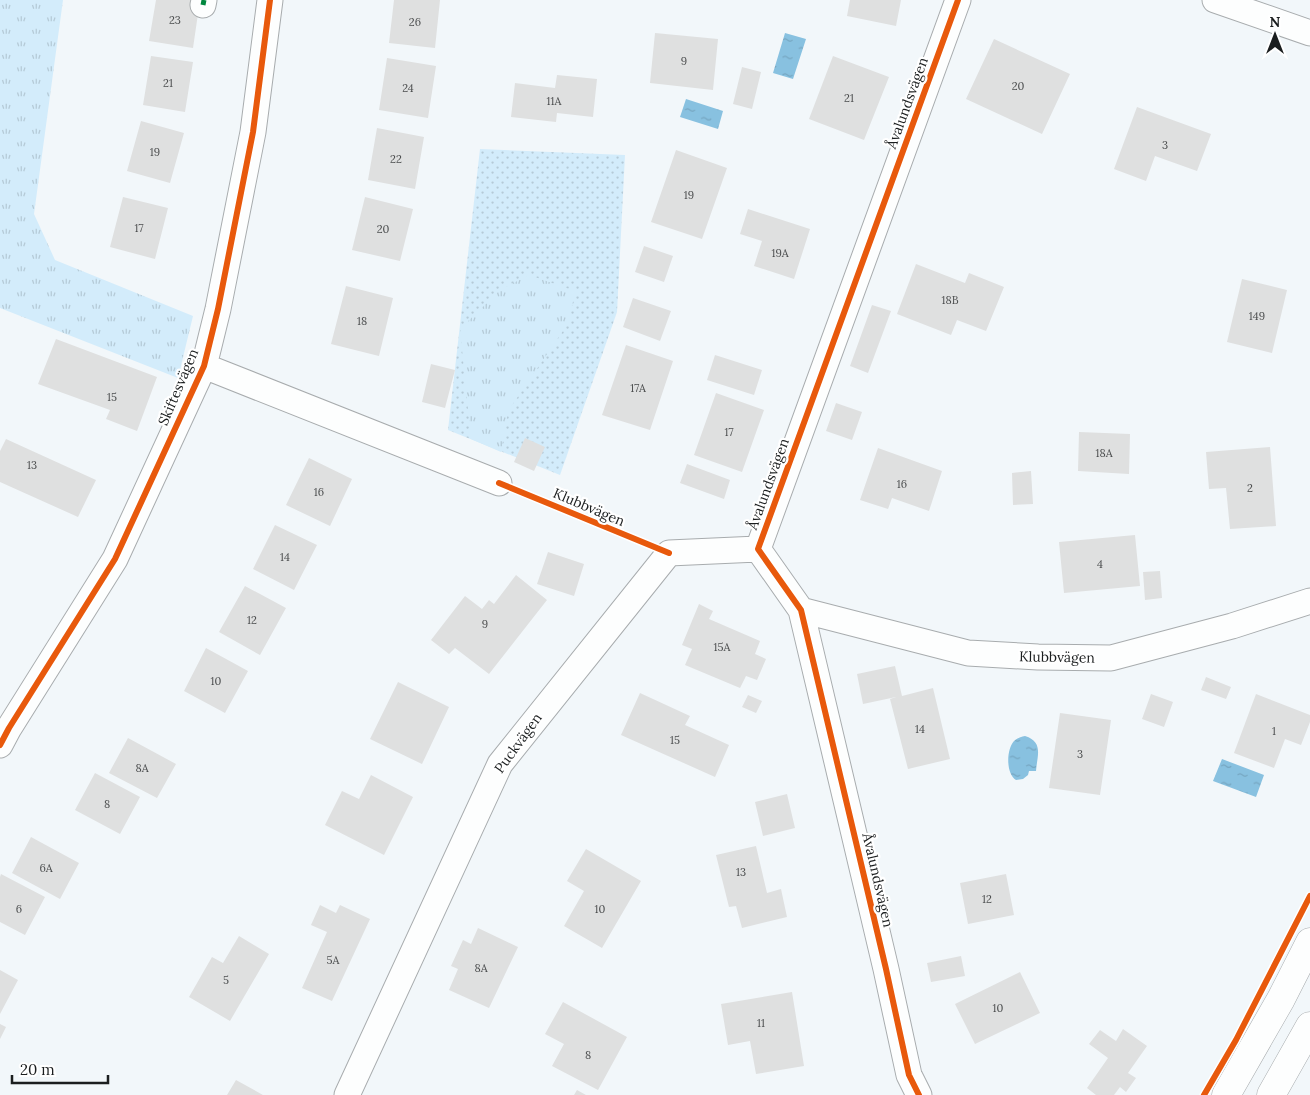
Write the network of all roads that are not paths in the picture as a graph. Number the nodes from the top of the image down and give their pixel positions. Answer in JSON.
{"nodes":[{"id":1,"x":270,"y":0,"type":"edge"},
{"id":2,"x":958,"y":0,"type":"edge"},
{"id":3,"x":1215,"y":0,"type":"edge"},
{"id":4,"x":1310,"y":33,"type":"edge"},
{"id":5,"x":204,"y":366,"type":"junction"},
{"id":6,"x":499,"y":483,"type":"dead end"},
{"id":7,"x":758,"y":549,"type":"junction"},
{"id":8,"x":1310,"y":601,"type":"edge"},
{"id":9,"x":801,"y":610,"type":"junction"},
{"id":10,"x":0,"y":745,"type":"edge"},
{"id":11,"x":1310,"y":942,"type":"edge"},
{"id":12,"x":1310,"y":1026,"type":"edge"},
{"id":13,"x":347,"y":1095,"type":"edge"},
{"id":14,"x":919,"y":1095,"type":"edge"},
{"id":15,"x":1226,"y":1095,"type":"edge"},
{"id":16,"x":1270,"y":1095,"type":"edge"}],
"edges":[{"from":1,"to":5,"type":"street","name":"Skiftesvägen"},
{"from":2,"to":7,"type":"street","name":"Åvalundsvägen"},
{"from":3,"to":4,"type":"street"},
{"from":5,"to":6,"type":"street"},
{"from":5,"to":10,"type":"street","name":"Skiftesvägen"},
{"from":7,"to":9,"type":"street","name":"Åvalundsvägen"},
{"from":7,"to":13,"type":"street","name":"Puckvägen"},
{"from":8,"to":9,"type":"street","name":"Klubbvägen"},
{"from":9,"to":14,"type":"street","name":"Åvalundsvägen"},
{"from":11,"to":15,"type":"main road"},
{"from":12,"to":16,"type":"main road"}]}
